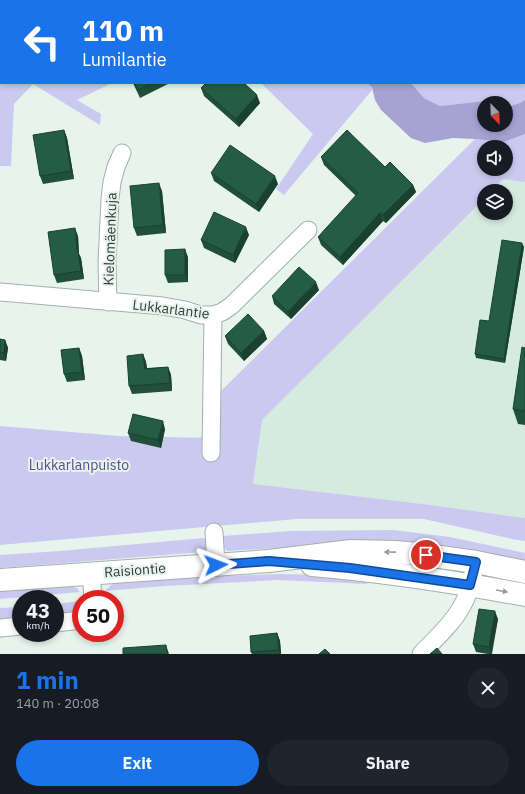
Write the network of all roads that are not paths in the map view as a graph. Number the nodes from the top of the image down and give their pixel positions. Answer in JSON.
{"nodes":[{"id":1,"x":122,"y":153,"type":"dead end"},
{"id":2,"x":308,"y":230,"type":"dead end"},
{"id":3,"x":0,"y":292,"type":"edge"},
{"id":4,"x":108,"y":302,"type":"junction"},
{"id":5,"x":213,"y":315,"type":"junction"},
{"id":6,"x":211,"y":453,"type":"dead end"},
{"id":7,"x":214,"y":532,"type":"dead end"},
{"id":8,"x":269,"y":561,"type":"junction"},
{"id":9,"x":476,"y":562,"type":"junction"},
{"id":10,"x":216,"y":565,"type":"junction"},
{"id":11,"x":525,"y":572,"type":"edge"},
{"id":12,"x":91,"y":573,"type":"junction"},
{"id":13,"x":0,"y":580,"type":"edge"},
{"id":14,"x":470,"y":585,"type":"junction"},
{"id":15,"x":92,"y":590,"type":"edge"},
{"id":16,"x":525,"y":595,"type":"edge"},
{"id":17,"x":12,"y":627,"type":"edge"},
{"id":18,"x":0,"y":628,"type":"edge"},
{"id":19,"x":421,"y":654,"type":"edge"}],
"edges":[{"from":1,"to":4,"type":"street","name":"Kielomäenkuja"},
{"from":2,"to":5,"type":"street","name":"Lukkarlantie"},
{"from":3,"to":4,"type":"street","name":"Lukkarlantie"},
{"from":4,"to":5,"type":"street","name":"Lukkarlantie"},
{"from":5,"to":6,"type":"street"},
{"from":7,"to":10,"type":"street"},
{"from":9,"to":8,"type":"main road","name":"Raisiontie","one_way":true},
{"from":8,"to":10,"type":"main road","name":"Raisiontie"},
{"from":8,"to":14,"type":"main road","name":"Raisiontie"},
{"from":9,"to":11,"type":"main road","name":"Raisiontie"},
{"from":9,"to":14,"type":"street"},
{"from":10,"to":12,"type":"main road","name":"Raisiontie"},
{"from":12,"to":13,"type":"main road","name":"Raisiontie"},
{"from":12,"to":15,"type":"street"},
{"from":14,"to":16,"type":"main road","name":"Raisiontie","one_way":true},
{"from":14,"to":19,"type":"street"},
{"from":17,"to":18,"type":"street"}]}
